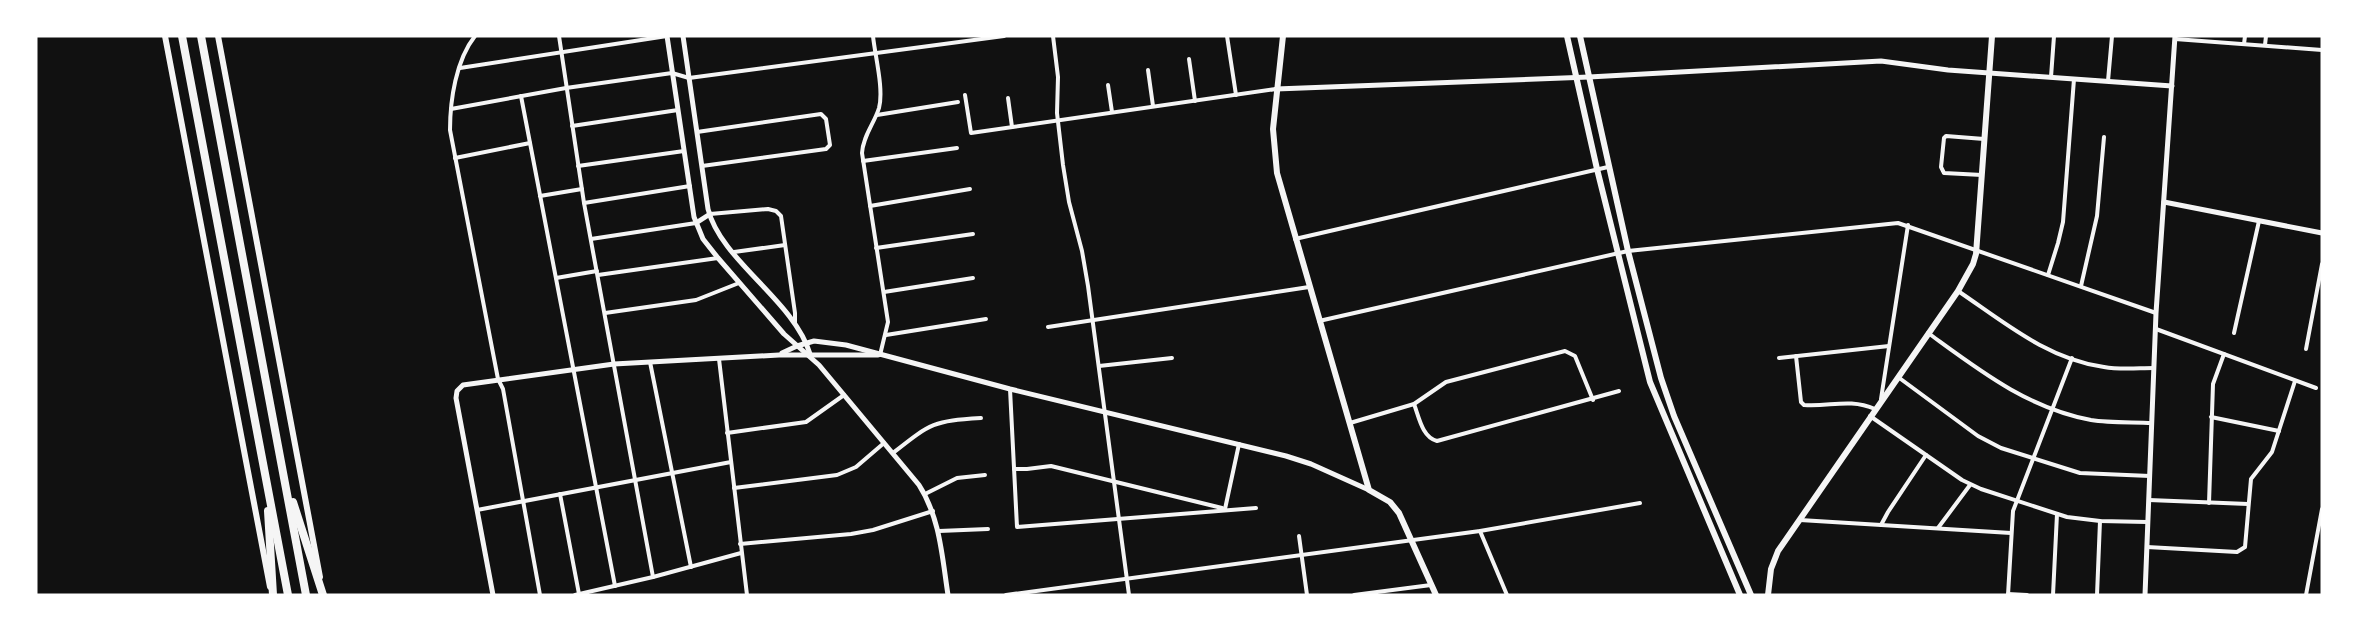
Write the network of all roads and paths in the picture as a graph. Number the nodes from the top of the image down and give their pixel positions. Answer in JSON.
{"nodes":[{"id":1,"x":165,"y":36,"type":"edge"},
{"id":2,"x":182,"y":36,"type":"edge"},
{"id":3,"x":201,"y":36,"type":"edge"},
{"id":4,"x":218,"y":36,"type":"edge"},
{"id":5,"x":475,"y":36,"type":"edge"},
{"id":6,"x":559,"y":36,"type":"edge"},
{"id":7,"x":667,"y":36,"type":"edge"},
{"id":8,"x":683,"y":36,"type":"edge"},
{"id":9,"x":873,"y":36,"type":"edge"},
{"id":10,"x":1004,"y":36,"type":"edge"},
{"id":11,"x":1053,"y":36,"type":"edge"},
{"id":12,"x":1227,"y":36,"type":"edge"},
{"id":13,"x":1283,"y":36,"type":"edge"},
{"id":14,"x":1567,"y":36,"type":"edge"},
{"id":15,"x":1580,"y":36,"type":"edge"},
{"id":16,"x":1992,"y":36,"type":"edge"},
{"id":17,"x":2054,"y":36,"type":"edge"},
{"id":18,"x":2112,"y":36,"type":"edge"},
{"id":19,"x":2245,"y":36,"type":"edge"},
{"id":20,"x":2266,"y":36,"type":"edge"},
{"id":21,"x":2175,"y":37,"type":"edge"},
{"id":22,"x":2244,"y":44,"type":"junction"},
{"id":23,"x":2265,"y":45,"type":"junction"},
{"id":24,"x":2322,"y":50,"type":"edge"},
{"id":25,"x":561,"y":53,"type":"junction"},
{"id":26,"x":875,"y":54,"type":"junction"},
{"id":27,"x":1189,"y":59,"type":"dead end"},
{"id":28,"x":459,"y":68,"type":"junction"},
{"id":29,"x":1148,"y":70,"type":"dead end"},
{"id":30,"x":1989,"y":72,"type":"junction"},
{"id":31,"x":672,"y":73,"type":"junction"},
{"id":32,"x":1589,"y":77,"type":"junction"},
{"id":33,"x":2051,"y":77,"type":"junction"},
{"id":34,"x":689,"y":78,"type":"junction"},
{"id":35,"x":1576,"y":78,"type":"junction"},
{"id":36,"x":2074,"y":79,"type":"junction"},
{"id":37,"x":2108,"y":81,"type":"junction"},
{"id":38,"x":1108,"y":85,"type":"dead end"},
{"id":39,"x":2172,"y":86,"type":"junction"},
{"id":40,"x":566,"y":88,"type":"junction"},
{"id":41,"x":1276,"y":89,"type":"junction"},
{"id":42,"x":965,"y":95,"type":"dead end"},
{"id":43,"x":1236,"y":95,"type":"junction"},
{"id":44,"x":521,"y":96,"type":"junction"},
{"id":45,"x":1008,"y":98,"type":"dead end"},
{"id":46,"x":1195,"y":101,"type":"junction"},
{"id":47,"x":958,"y":102,"type":"dead end"},
{"id":48,"x":1153,"y":106,"type":"junction"},
{"id":49,"x":451,"y":109,"type":"junction"},
{"id":50,"x":678,"y":110,"type":"junction"},
{"id":51,"x":1112,"y":112,"type":"junction"},
{"id":52,"x":876,"y":115,"type":"junction"},
{"id":53,"x":1057,"y":120,"type":"junction"},
{"id":54,"x":572,"y":126,"type":"junction"},
{"id":55,"x":1012,"y":127,"type":"junction"},
{"id":56,"x":697,"y":132,"type":"junction"},
{"id":57,"x":2104,"y":137,"type":"dead end"},
{"id":58,"x":1985,"y":139,"type":"junction"},
{"id":59,"x":530,"y":142,"type":"junction"},
{"id":60,"x":957,"y":148,"type":"dead end"},
{"id":61,"x":684,"y":151,"type":"junction"},
{"id":62,"x":455,"y":158,"type":"junction"},
{"id":63,"x":862,"y":161,"type":"junction"},
{"id":64,"x":578,"y":166,"type":"junction"},
{"id":65,"x":702,"y":166,"type":"junction"},
{"id":66,"x":1609,"y":166,"type":"junction"},
{"id":67,"x":1597,"y":169,"type":"junction"},
{"id":68,"x":1982,"y":175,"type":"junction"},
{"id":69,"x":690,"y":186,"type":"junction"},
{"id":70,"x":582,"y":189,"type":"junction"},
{"id":71,"x":970,"y":189,"type":"dead end"},
{"id":72,"x":540,"y":196,"type":"junction"},
{"id":73,"x":2164,"y":202,"type":"junction"},
{"id":74,"x":584,"y":203,"type":"junction"},
{"id":75,"x":870,"y":206,"type":"junction"},
{"id":76,"x":710,"y":214,"type":"junction"},
{"id":77,"x":2259,"y":221,"type":"junction"},
{"id":78,"x":696,"y":223,"type":"junction"},
{"id":79,"x":1908,"y":225,"type":"junction"},
{"id":80,"x":2322,"y":233,"type":"edge"},
{"id":81,"x":973,"y":234,"type":"dead end"},
{"id":82,"x":591,"y":239,"type":"junction"},
{"id":83,"x":1295,"y":239,"type":"junction"},
{"id":84,"x":785,"y":245,"type":"junction"},
{"id":85,"x":876,"y":248,"type":"junction"},
{"id":86,"x":1976,"y":249,"type":"junction"},
{"id":87,"x":1628,"y":251,"type":"junction"},
{"id":88,"x":734,"y":252,"type":"junction"},
{"id":89,"x":1618,"y":253,"type":"junction"},
{"id":90,"x":718,"y":258,"type":"junction"},
{"id":91,"x":2322,"y":264,"type":"edge"},
{"id":92,"x":597,"y":273,"type":"junction"},
{"id":93,"x":2048,"y":275,"type":"junction"},
{"id":94,"x":556,"y":278,"type":"junction"},
{"id":95,"x":973,"y":278,"type":"dead end"},
{"id":96,"x":739,"y":283,"type":"junction"},
{"id":97,"x":2081,"y":286,"type":"junction"},
{"id":98,"x":1309,"y":287,"type":"junction"},
{"id":99,"x":1958,"y":291,"type":"junction"},
{"id":100,"x":884,"y":292,"type":"junction"},
{"id":101,"x":605,"y":313,"type":"junction"},
{"id":102,"x":2156,"y":313,"type":"junction"},
{"id":103,"x":986,"y":319,"type":"dead end"},
{"id":104,"x":1093,"y":320,"type":"junction"},
{"id":105,"x":1319,"y":321,"type":"junction"},
{"id":106,"x":794,"y":324,"type":"junction"},
{"id":107,"x":1048,"y":327,"type":"dead end"},
{"id":108,"x":2156,"y":329,"type":"junction"},
{"id":109,"x":1927,"y":333,"type":"junction"},
{"id":110,"x":2234,"y":333,"type":"dead end"},
{"id":111,"x":886,"y":335,"type":"junction"},
{"id":112,"x":806,"y":342,"type":"junction"},
{"id":113,"x":797,"y":346,"type":"junction"},
{"id":114,"x":1889,"y":346,"type":"junction"},
{"id":115,"x":2306,"y":349,"type":"dead end"},
{"id":116,"x":2224,"y":354,"type":"junction"},
{"id":117,"x":779,"y":355,"type":"junction"},
{"id":118,"x":810,"y":355,"type":"junction"},
{"id":119,"x":879,"y":355,"type":"junction"},
{"id":120,"x":1796,"y":356,"type":"junction"},
{"id":121,"x":1172,"y":358,"type":"dead end"},
{"id":122,"x":1779,"y":358,"type":"dead end"},
{"id":123,"x":2072,"y":358,"type":"junction"},
{"id":124,"x":719,"y":359,"type":"junction"},
{"id":125,"x":650,"y":362,"type":"junction"},
{"id":126,"x":614,"y":364,"type":"junction"},
{"id":127,"x":1099,"y":366,"type":"junction"},
{"id":128,"x":2154,"y":368,"type":"junction"},
{"id":129,"x":574,"y":369,"type":"junction"},
{"id":130,"x":1897,"y":376,"type":"junction"},
{"id":131,"x":498,"y":379,"type":"junction"},
{"id":132,"x":2295,"y":381,"type":"junction"},
{"id":133,"x":2316,"y":388,"type":"dead end"},
{"id":134,"x":1010,"y":389,"type":"junction"},
{"id":135,"x":1619,"y":391,"type":"dead end"},
{"id":136,"x":844,"y":394,"type":"junction"},
{"id":137,"x":1593,"y":400,"type":"junction"},
{"id":138,"x":1881,"y":400,"type":"junction"},
{"id":139,"x":1414,"y":404,"type":"junction"},
{"id":140,"x":2053,"y":408,"type":"junction"},
{"id":141,"x":1875,"y":409,"type":"junction"},
{"id":142,"x":1105,"y":411,"type":"junction"},
{"id":143,"x":1870,"y":416,"type":"junction"},
{"id":144,"x":2211,"y":417,"type":"junction"},
{"id":145,"x":981,"y":418,"type":"dead end"},
{"id":146,"x":1350,"y":423,"type":"junction"},
{"id":147,"x":2151,"y":423,"type":"junction"},
{"id":148,"x":2279,"y":431,"type":"junction"},
{"id":149,"x":727,"y":433,"type":"junction"},
{"id":150,"x":884,"y":443,"type":"junction"},
{"id":151,"x":1239,"y":444,"type":"junction"},
{"id":152,"x":893,"y":453,"type":"junction"},
{"id":153,"x":1926,"y":455,"type":"junction"},
{"id":154,"x":2033,"y":458,"type":"junction"},
{"id":155,"x":731,"y":462,"type":"junction"},
{"id":156,"x":1014,"y":469,"type":"junction"},
{"id":157,"x":672,"y":473,"type":"junction"},
{"id":158,"x":284,"y":474,"type":"junction"},
{"id":159,"x":986,"y":475,"type":"dead end"},
{"id":160,"x":2150,"y":476,"type":"junction"},
{"id":161,"x":265,"y":477,"type":"junction"},
{"id":162,"x":635,"y":480,"type":"junction"},
{"id":163,"x":1114,"y":481,"type":"junction"},
{"id":164,"x":1970,"y":485,"type":"junction"},
{"id":165,"x":597,"y":487,"type":"junction"},
{"id":166,"x":734,"y":488,"type":"junction"},
{"id":167,"x":1369,"y":490,"type":"junction"},
{"id":168,"x":560,"y":494,"type":"junction"},
{"id":169,"x":925,"y":494,"type":"junction"},
{"id":170,"x":2149,"y":500,"type":"junction"},
{"id":171,"x":523,"y":501,"type":"junction"},
{"id":172,"x":2016,"y":501,"type":"junction"},
{"id":173,"x":1640,"y":503,"type":"dead end"},
{"id":174,"x":2209,"y":503,"type":"junction"},
{"id":175,"x":2248,"y":504,"type":"junction"},
{"id":176,"x":1256,"y":508,"type":"dead end"},
{"id":177,"x":1225,"y":509,"type":"junction"},
{"id":178,"x":2322,"y":509,"type":"edge"},
{"id":179,"x":477,"y":510,"type":"junction"},
{"id":180,"x":933,"y":511,"type":"junction"},
{"id":181,"x":2057,"y":514,"type":"junction"},
{"id":182,"x":1119,"y":519,"type":"junction"},
{"id":183,"x":1799,"y":520,"type":"junction"},
{"id":184,"x":2100,"y":521,"type":"junction"},
{"id":185,"x":2147,"y":522,"type":"junction"},
{"id":186,"x":1881,"y":525,"type":"junction"},
{"id":187,"x":1938,"y":528,"type":"junction"},
{"id":188,"x":988,"y":529,"type":"dead end"},
{"id":189,"x":939,"y":531,"type":"junction"},
{"id":190,"x":1480,"y":531,"type":"junction"},
{"id":191,"x":2011,"y":533,"type":"junction"},
{"id":192,"x":1299,"y":536,"type":"dead end"},
{"id":193,"x":1412,"y":541,"type":"junction"},
{"id":194,"x":740,"y":544,"type":"junction"},
{"id":195,"x":2146,"y":547,"type":"junction"},
{"id":196,"x":741,"y":553,"type":"junction"},
{"id":197,"x":1301,"y":555,"type":"junction"},
{"id":198,"x":691,"y":567,"type":"junction"},
{"id":199,"x":653,"y":577,"type":"junction"},
{"id":200,"x":1126,"y":579,"type":"junction"},
{"id":201,"x":1431,"y":585,"type":"junction"},
{"id":202,"x":615,"y":586,"type":"junction"},
{"id":203,"x":1747,"y":587,"type":"junction"},
{"id":204,"x":272,"y":595,"type":"edge"},
{"id":205,"x":288,"y":595,"type":"edge"},
{"id":206,"x":306,"y":595,"type":"edge"},
{"id":207,"x":323,"y":595,"type":"edge"},
{"id":208,"x":493,"y":595,"type":"edge"},
{"id":209,"x":540,"y":595,"type":"edge"},
{"id":210,"x":577,"y":595,"type":"edge"},
{"id":211,"x":747,"y":595,"type":"edge"},
{"id":212,"x":948,"y":595,"type":"edge"},
{"id":213,"x":1006,"y":595,"type":"edge"},
{"id":214,"x":1129,"y":595,"type":"edge"},
{"id":215,"x":1307,"y":595,"type":"edge"},
{"id":216,"x":1354,"y":595,"type":"edge"},
{"id":217,"x":1436,"y":595,"type":"edge"},
{"id":218,"x":1507,"y":595,"type":"edge"},
{"id":219,"x":1739,"y":595,"type":"edge"},
{"id":220,"x":1751,"y":595,"type":"edge"},
{"id":221,"x":1768,"y":595,"type":"edge"},
{"id":222,"x":2008,"y":595,"type":"edge"},
{"id":223,"x":2027,"y":595,"type":"edge"},
{"id":224,"x":2053,"y":595,"type":"edge"},
{"id":225,"x":2097,"y":595,"type":"edge"},
{"id":226,"x":2145,"y":595,"type":"edge"},
{"id":227,"x":2306,"y":595,"type":"edge"}],
"edges":[{"from":1,"to":204,"type":"main road"},
{"from":2,"to":161,"type":"highway"},
{"from":3,"to":158,"type":"highway"},
{"from":4,"to":207,"type":"main road"},
{"from":5,"to":28,"type":"street"},
{"from":6,"to":25,"type":"street"},
{"from":7,"to":25,"type":"street"},
{"from":7,"to":31,"type":"street"},
{"from":8,"to":34,"type":"street"},
{"from":9,"to":26,"type":"street"},
{"from":10,"to":26,"type":"street"},
{"from":11,"to":53,"type":"street"},
{"from":12,"to":43,"type":"street"},
{"from":13,"to":41,"type":"main road"},
{"from":14,"to":35,"type":"main road"},
{"from":15,"to":32,"type":"main road"},
{"from":16,"to":30,"type":"main road"},
{"from":17,"to":33,"type":"street"},
{"from":18,"to":37,"type":"street"},
{"from":19,"to":22,"type":"street"},
{"from":20,"to":23,"type":"street"},
{"from":21,"to":22,"type":"street"},
{"from":21,"to":39,"type":"street"},
{"from":22,"to":23,"type":"street"},
{"from":23,"to":24,"type":"street"},
{"from":25,"to":28,"type":"street"},
{"from":25,"to":40,"type":"street"},
{"from":26,"to":34,"type":"street"},
{"from":26,"to":52,"type":"street"},
{"from":27,"to":46,"type":"street"},
{"from":28,"to":49,"type":"street"},
{"from":29,"to":48,"type":"street"},
{"from":30,"to":32,"type":"street"},
{"from":30,"to":33,"type":"street"},
{"from":30,"to":58,"type":"main road"},
{"from":31,"to":34,"type":"street"},
{"from":31,"to":40,"type":"street"},
{"from":31,"to":50,"type":"street"},
{"from":32,"to":35,"type":"street"},
{"from":32,"to":66,"type":"main road"},
{"from":33,"to":36,"type":"street"},
{"from":34,"to":56,"type":"street"},
{"from":35,"to":41,"type":"street"},
{"from":35,"to":67,"type":"main road"},
{"from":36,"to":37,"type":"street"},
{"from":36,"to":93,"type":"street"},
{"from":37,"to":39,"type":"street"},
{"from":38,"to":51,"type":"street"},
{"from":39,"to":73,"type":"street"},
{"from":40,"to":44,"type":"street"},
{"from":40,"to":54,"type":"street"},
{"from":41,"to":43,"type":"street"},
{"from":41,"to":83,"type":"main road"},
{"from":42,"to":55,"type":"street"},
{"from":43,"to":46,"type":"street"},
{"from":44,"to":49,"type":"street"},
{"from":44,"to":59,"type":"street"},
{"from":45,"to":55,"type":"street"},
{"from":46,"to":48,"type":"street"},
{"from":47,"to":52,"type":"street"},
{"from":48,"to":51,"type":"street"},
{"from":49,"to":62,"type":"street"},
{"from":50,"to":54,"type":"street"},
{"from":50,"to":61,"type":"street"},
{"from":51,"to":53,"type":"street"},
{"from":52,"to":63,"type":"street"},
{"from":53,"to":55,"type":"street"},
{"from":53,"to":104,"type":"street"},
{"from":54,"to":64,"type":"street"},
{"from":56,"to":65,"type":"street"},
{"from":56,"to":65,"type":"street"},
{"from":57,"to":97,"type":"street"},
{"from":58,"to":68,"type":"main road"},
{"from":58,"to":68,"type":"street"},
{"from":59,"to":62,"type":"street"},
{"from":59,"to":72,"type":"street"},
{"from":60,"to":63,"type":"street"},
{"from":61,"to":64,"type":"street"},
{"from":61,"to":69,"type":"street"},
{"from":62,"to":131,"type":"street"},
{"from":63,"to":75,"type":"street"},
{"from":64,"to":70,"type":"street"},
{"from":65,"to":76,"type":"street"},
{"from":66,"to":67,"type":"street"},
{"from":66,"to":87,"type":"main road"},
{"from":67,"to":83,"type":"street"},
{"from":67,"to":89,"type":"main road"},
{"from":68,"to":86,"type":"main road"},
{"from":69,"to":74,"type":"street"},
{"from":69,"to":78,"type":"street"},
{"from":70,"to":72,"type":"street"},
{"from":70,"to":74,"type":"street"},
{"from":71,"to":75,"type":"street"},
{"from":72,"to":94,"type":"street"},
{"from":73,"to":77,"type":"street"},
{"from":73,"to":102,"type":"street"},
{"from":74,"to":82,"type":"street"},
{"from":75,"to":85,"type":"street"},
{"from":76,"to":78,"type":"street"},
{"from":76,"to":84,"type":"street"},
{"from":76,"to":88,"type":"street"},
{"from":77,"to":80,"type":"street"},
{"from":77,"to":110,"type":"street"},
{"from":78,"to":82,"type":"street"},
{"from":78,"to":90,"type":"street"},
{"from":79,"to":86,"type":"street"},
{"from":79,"to":87,"type":"street"},
{"from":79,"to":114,"type":"street"},
{"from":81,"to":85,"type":"street"},
{"from":82,"to":92,"type":"street"},
{"from":83,"to":98,"type":"main road"},
{"from":84,"to":88,"type":"street"},
{"from":84,"to":106,"type":"street"},
{"from":85,"to":100,"type":"street"},
{"from":86,"to":93,"type":"street"},
{"from":86,"to":99,"type":"main road"},
{"from":87,"to":89,"type":"street"},
{"from":87,"to":203,"type":"main road"},
{"from":88,"to":106,"type":"street"},
{"from":89,"to":105,"type":"street"},
{"from":89,"to":219,"type":"main road"},
{"from":90,"to":92,"type":"street"},
{"from":90,"to":96,"type":"street"},
{"from":91,"to":115,"type":"street"},
{"from":92,"to":94,"type":"street"},
{"from":92,"to":101,"type":"street"},
{"from":93,"to":97,"type":"street"},
{"from":94,"to":129,"type":"street"},
{"from":95,"to":100,"type":"street"},
{"from":96,"to":101,"type":"street"},
{"from":96,"to":113,"type":"street"},
{"from":97,"to":102,"type":"street"},
{"from":98,"to":104,"type":"street"},
{"from":98,"to":105,"type":"main road"},
{"from":99,"to":109,"type":"main road"},
{"from":99,"to":123,"type":"street"},
{"from":100,"to":111,"type":"street"},
{"from":101,"to":126,"type":"street"},
{"from":102,"to":108,"type":"street"},
{"from":103,"to":111,"type":"street"},
{"from":104,"to":107,"type":"street"},
{"from":104,"to":127,"type":"street"},
{"from":105,"to":146,"type":"main road"},
{"from":106,"to":112,"type":"street"},
{"from":108,"to":116,"type":"street"},
{"from":108,"to":128,"type":"street"},
{"from":109,"to":130,"type":"main road"},
{"from":109,"to":140,"type":"street"},
{"from":111,"to":119,"type":"street"},
{"from":112,"to":113,"type":"street"},
{"from":112,"to":118,"type":"street"},
{"from":112,"to":119,"type":"street"},
{"from":113,"to":117,"type":"street"},
{"from":113,"to":118,"type":"street"},
{"from":114,"to":120,"type":"street"},
{"from":114,"to":138,"type":"street"},
{"from":116,"to":132,"type":"street"},
{"from":116,"to":144,"type":"street"},
{"from":117,"to":118,"type":"street"},
{"from":117,"to":124,"type":"street"},
{"from":118,"to":119,"type":"street"},
{"from":118,"to":136,"type":"street"},
{"from":119,"to":134,"type":"street"},
{"from":120,"to":122,"type":"street"},
{"from":120,"to":141,"type":"street"},
{"from":121,"to":127,"type":"street"},
{"from":123,"to":128,"type":"street"},
{"from":123,"to":140,"type":"street"},
{"from":124,"to":125,"type":"street"},
{"from":124,"to":149,"type":"street"},
{"from":125,"to":126,"type":"street"},
{"from":125,"to":157,"type":"street"},
{"from":126,"to":129,"type":"street"},
{"from":126,"to":162,"type":"street"},
{"from":127,"to":142,"type":"street"},
{"from":128,"to":147,"type":"street"},
{"from":129,"to":131,"type":"street"},
{"from":129,"to":165,"type":"street"},
{"from":130,"to":138,"type":"main road"},
{"from":130,"to":154,"type":"street"},
{"from":131,"to":171,"type":"street"},
{"from":131,"to":179,"type":"street"},
{"from":132,"to":133,"type":"street"},
{"from":132,"to":148,"type":"street"},
{"from":134,"to":142,"type":"street"},
{"from":134,"to":156,"type":"street"},
{"from":135,"to":137,"type":"street"},
{"from":136,"to":149,"type":"street"},
{"from":136,"to":150,"type":"street"},
{"from":137,"to":139,"type":"street"},
{"from":137,"to":139,"type":"street"},
{"from":138,"to":141,"type":"main road"},
{"from":139,"to":146,"type":"street"},
{"from":140,"to":147,"type":"street"},
{"from":140,"to":154,"type":"street"},
{"from":141,"to":143,"type":"main road"},
{"from":142,"to":151,"type":"street"},
{"from":142,"to":163,"type":"street"},
{"from":143,"to":153,"type":"street"},
{"from":143,"to":183,"type":"main road"},
{"from":144,"to":148,"type":"street"},
{"from":144,"to":174,"type":"street"},
{"from":145,"to":152,"type":"street"},
{"from":146,"to":167,"type":"main road"},
{"from":147,"to":160,"type":"street"},
{"from":148,"to":175,"type":"street"},
{"from":149,"to":155,"type":"street"},
{"from":150,"to":152,"type":"street"},
{"from":150,"to":166,"type":"street"},
{"from":151,"to":167,"type":"street"},
{"from":151,"to":177,"type":"street"},
{"from":152,"to":169,"type":"street"},
{"from":153,"to":164,"type":"street"},
{"from":153,"to":186,"type":"street"},
{"from":154,"to":160,"type":"street"},
{"from":154,"to":172,"type":"street"},
{"from":155,"to":157,"type":"street"},
{"from":155,"to":166,"type":"street"},
{"from":156,"to":163,"type":"street"},
{"from":156,"to":182,"type":"street"},
{"from":157,"to":162,"type":"street"},
{"from":157,"to":198,"type":"street"},
{"from":158,"to":206,"type":"highway"},
{"from":158,"to":207,"type":"highway"},
{"from":159,"to":169,"type":"street"},
{"from":160,"to":170,"type":"street"},
{"from":161,"to":204,"type":"highway"},
{"from":161,"to":205,"type":"highway"},
{"from":162,"to":165,"type":"street"},
{"from":162,"to":199,"type":"street"},
{"from":163,"to":177,"type":"street"},
{"from":163,"to":182,"type":"street"},
{"from":164,"to":172,"type":"street"},
{"from":164,"to":187,"type":"street"},
{"from":165,"to":168,"type":"street"},
{"from":165,"to":202,"type":"street"},
{"from":166,"to":194,"type":"street"},
{"from":167,"to":193,"type":"main road"},
{"from":168,"to":171,"type":"street"},
{"from":168,"to":210,"type":"street"},
{"from":169,"to":180,"type":"street"},
{"from":170,"to":174,"type":"street"},
{"from":170,"to":185,"type":"street"},
{"from":171,"to":179,"type":"street"},
{"from":171,"to":209,"type":"street"},
{"from":172,"to":181,"type":"street"},
{"from":172,"to":191,"type":"street"},
{"from":173,"to":190,"type":"street"},
{"from":174,"to":175,"type":"street"},
{"from":175,"to":195,"type":"street"},
{"from":176,"to":177,"type":"street"},
{"from":177,"to":182,"type":"street"},
{"from":178,"to":227,"type":"street"},
{"from":179,"to":208,"type":"street"},
{"from":180,"to":189,"type":"street"},
{"from":180,"to":194,"type":"street"},
{"from":181,"to":184,"type":"street"},
{"from":181,"to":224,"type":"street"},
{"from":182,"to":200,"type":"street"},
{"from":183,"to":186,"type":"street"},
{"from":183,"to":221,"type":"main road"},
{"from":184,"to":185,"type":"street"},
{"from":184,"to":225,"type":"street"},
{"from":185,"to":195,"type":"street"},
{"from":186,"to":187,"type":"street"},
{"from":187,"to":191,"type":"street"},
{"from":188,"to":189,"type":"street"},
{"from":189,"to":212,"type":"street"},
{"from":190,"to":193,"type":"street"},
{"from":190,"to":218,"type":"street"},
{"from":191,"to":222,"type":"street"},
{"from":192,"to":197,"type":"street"},
{"from":193,"to":197,"type":"street"},
{"from":193,"to":201,"type":"main road"},
{"from":194,"to":196,"type":"street"},
{"from":195,"to":226,"type":"street"},
{"from":196,"to":198,"type":"street"},
{"from":196,"to":211,"type":"street"},
{"from":197,"to":200,"type":"street"},
{"from":197,"to":215,"type":"street"},
{"from":198,"to":199,"type":"street"},
{"from":199,"to":202,"type":"street"},
{"from":200,"to":213,"type":"street"},
{"from":200,"to":214,"type":"street"},
{"from":201,"to":216,"type":"street"},
{"from":201,"to":217,"type":"main road"},
{"from":202,"to":210,"type":"street"},
{"from":203,"to":219,"type":"street"},
{"from":203,"to":220,"type":"main road"},
{"from":222,"to":223,"type":"street"}]}
